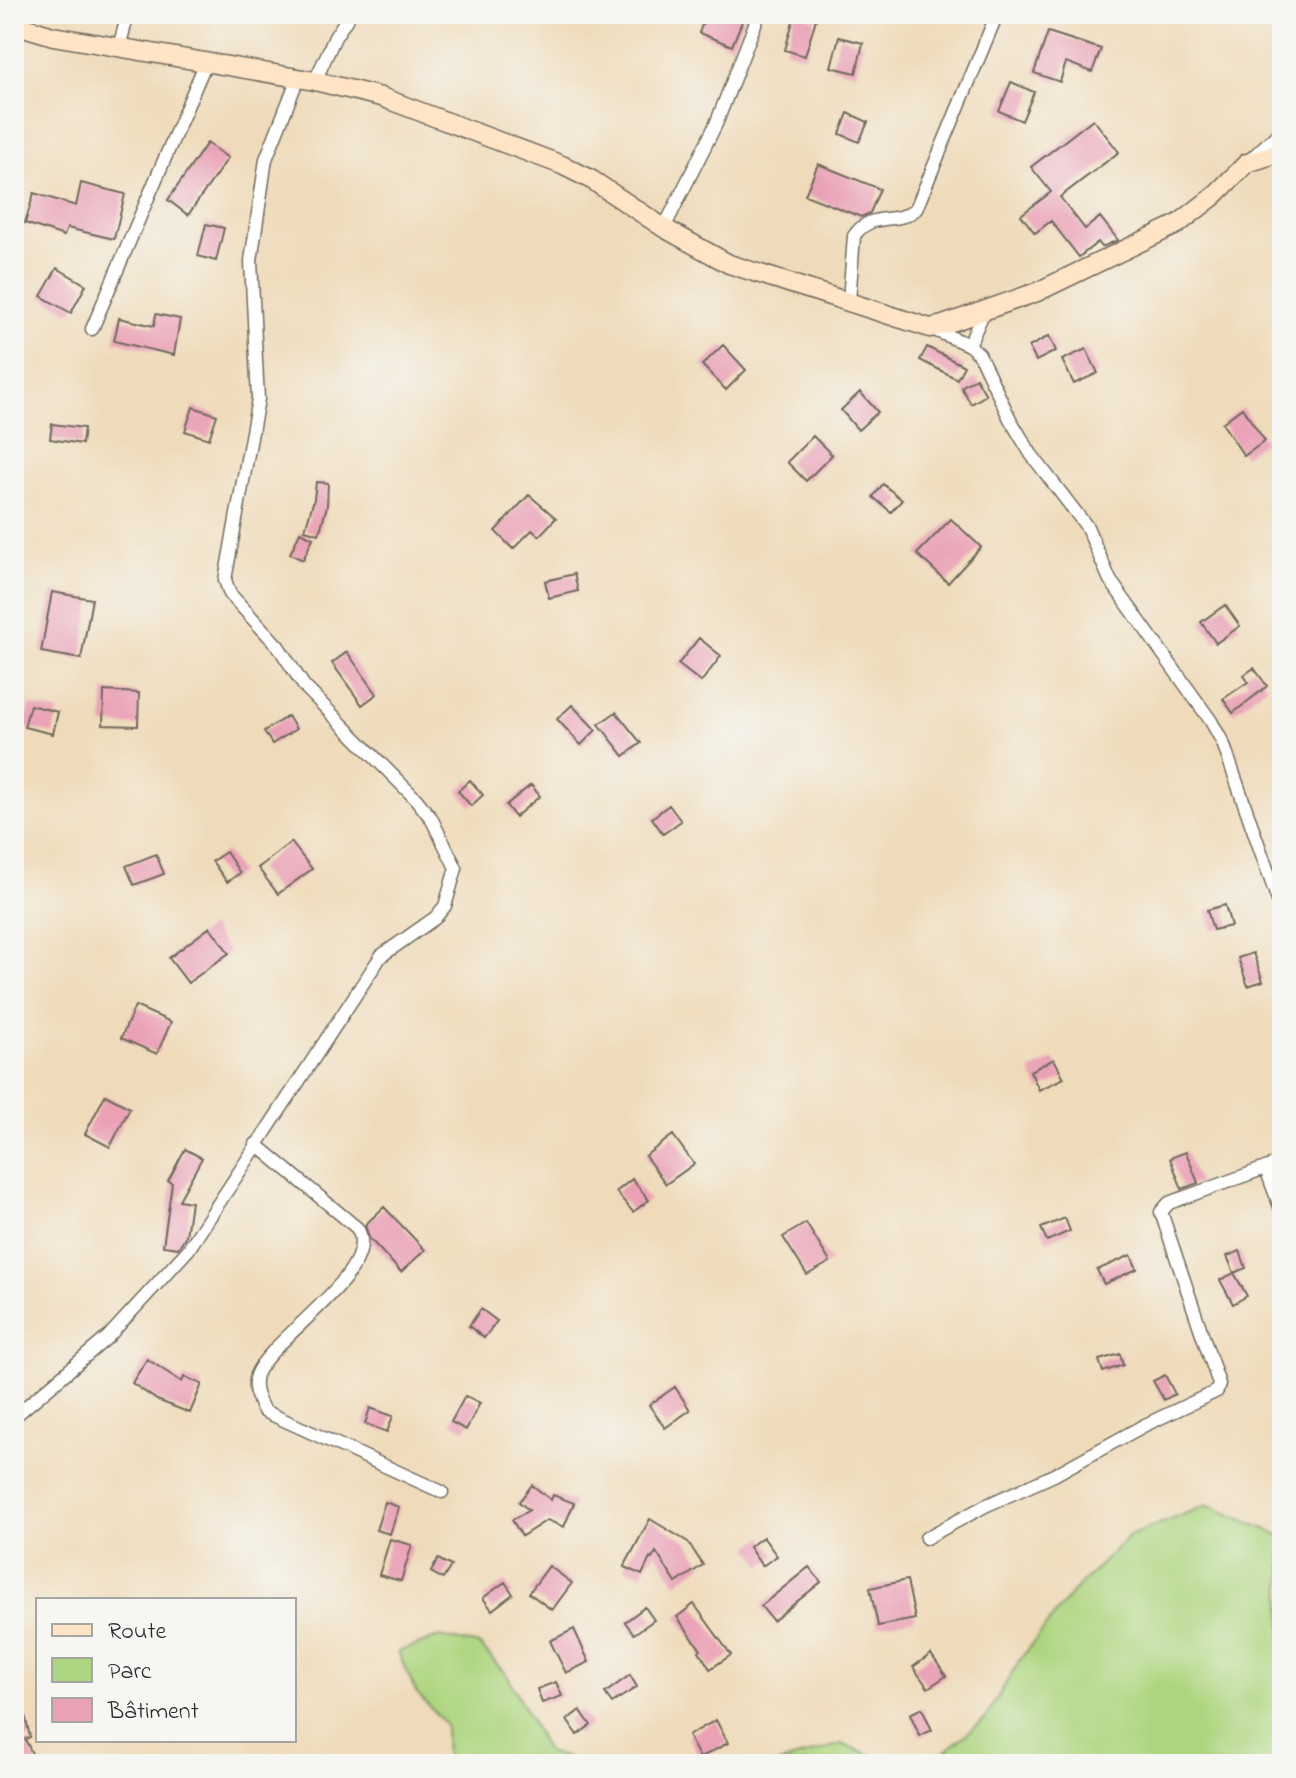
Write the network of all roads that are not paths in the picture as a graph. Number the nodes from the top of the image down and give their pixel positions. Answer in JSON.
{"nodes":[{"id":1,"x":128,"y":14,"type":"edge"},
{"id":2,"x":350,"y":14,"type":"edge"},
{"id":3,"x":759,"y":14,"type":"edge"},
{"id":4,"x":997,"y":14,"type":"edge"},
{"id":5,"x":14,"y":24,"type":"edge"},
{"id":6,"x":119,"y":47,"type":"junction"},
{"id":7,"x":206,"y":62,"type":"junction"},
{"id":8,"x":307,"y":80,"type":"junction"},
{"id":9,"x":1282,"y":130,"type":"edge"},
{"id":10,"x":1282,"y":152,"type":"edge"},
{"id":11,"x":1247,"y":163,"type":"junction"},
{"id":12,"x":664,"y":228,"type":"junction"},
{"id":13,"x":849,"y":301,"type":"junction"},
{"id":14,"x":984,"y":311,"type":"junction"},
{"id":15,"x":930,"y":328,"type":"junction"},
{"id":16,"x":92,"y":329,"type":"dead end"},
{"id":17,"x":969,"y":345,"type":"junction"},
{"id":18,"x":1282,"y":912,"type":"edge"},
{"id":19,"x":256,"y":1144,"type":"junction"},
{"id":20,"x":1282,"y":1162,"type":"edge"},
{"id":21,"x":1266,"y":1169,"type":"junction"},
{"id":22,"x":1282,"y":1212,"type":"edge"},
{"id":23,"x":14,"y":1417,"type":"edge"},
{"id":24,"x":442,"y":1492,"type":"dead end"},
{"id":25,"x":926,"y":1538,"type":"dead end"}],
"edges":[{"from":1,"to":6,"type":"street"},
{"from":2,"to":8,"type":"street"},
{"from":3,"to":12,"type":"street"},
{"from":4,"to":13,"type":"street"},
{"from":5,"to":6,"type":"main road"},
{"from":6,"to":7,"type":"main road"},
{"from":7,"to":8,"type":"main road"},
{"from":7,"to":16,"type":"street"},
{"from":8,"to":12,"type":"main road"},
{"from":8,"to":19,"type":"street"},
{"from":9,"to":11,"type":"street"},
{"from":10,"to":11,"type":"main road"},
{"from":11,"to":14,"type":"main road"},
{"from":12,"to":13,"type":"main road"},
{"from":13,"to":15,"type":"main road"},
{"from":14,"to":15,"type":"main road"},
{"from":14,"to":17,"type":"street"},
{"from":15,"to":17,"type":"street"},
{"from":17,"to":18,"type":"street"},
{"from":19,"to":23,"type":"street"},
{"from":19,"to":24,"type":"street"},
{"from":20,"to":21,"type":"street"},
{"from":21,"to":22,"type":"street"},
{"from":21,"to":25,"type":"street"}]}
